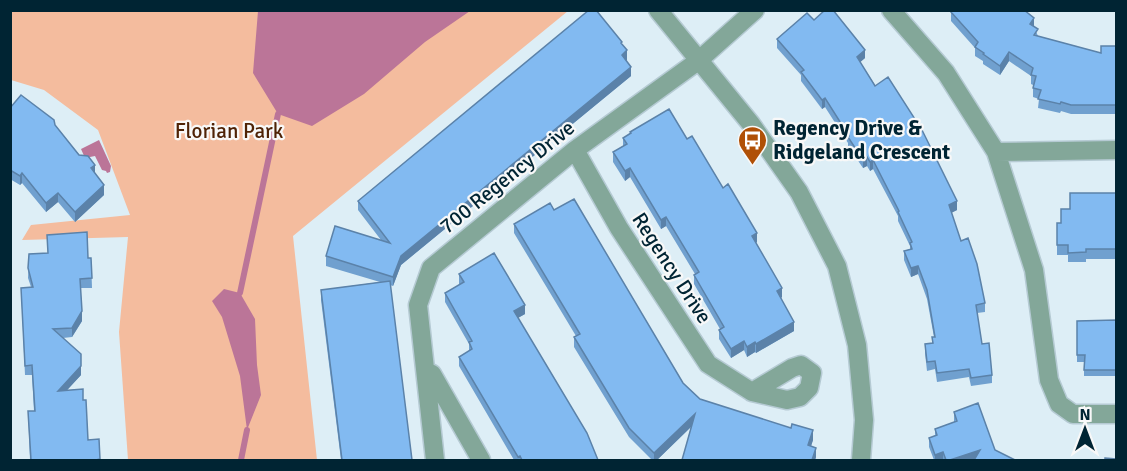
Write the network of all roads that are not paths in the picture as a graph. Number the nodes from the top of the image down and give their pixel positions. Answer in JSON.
{"nodes":[{"id":1,"x":658,"y":10,"type":"edge"},
{"id":2,"x":755,"y":10,"type":"edge"},
{"id":3,"x":891,"y":10,"type":"edge"},
{"id":4,"x":698,"y":60,"type":"junction"},
{"id":5,"x":575,"y":150,"type":"junction"},
{"id":6,"x":1116,"y":150,"type":"edge"},
{"id":7,"x":996,"y":152,"type":"junction"},
{"id":8,"x":426,"y":371,"type":"junction"},
{"id":9,"x":752,"y":392,"type":"dead end"},
{"id":10,"x":1116,"y":414,"type":"edge"},
{"id":11,"x":435,"y":460,"type":"edge"},
{"id":12,"x":481,"y":460,"type":"edge"},
{"id":13,"x":861,"y":460,"type":"edge"}],
"edges":[{"from":1,"to":4,"type":"street"},
{"from":2,"to":4,"type":"street","name":"700 Regency Drive"},
{"from":3,"to":7,"type":"street"},
{"from":4,"to":5,"type":"street","name":"700 Regency Drive"},
{"from":4,"to":13,"type":"street"},
{"from":5,"to":8,"type":"street","name":"700 Regency Drive"},
{"from":5,"to":9,"type":"street","name":"Regency Drive"},
{"from":6,"to":7,"type":"street"},
{"from":7,"to":10,"type":"street"},
{"from":8,"to":11,"type":"street"},
{"from":8,"to":12,"type":"street"}]}
